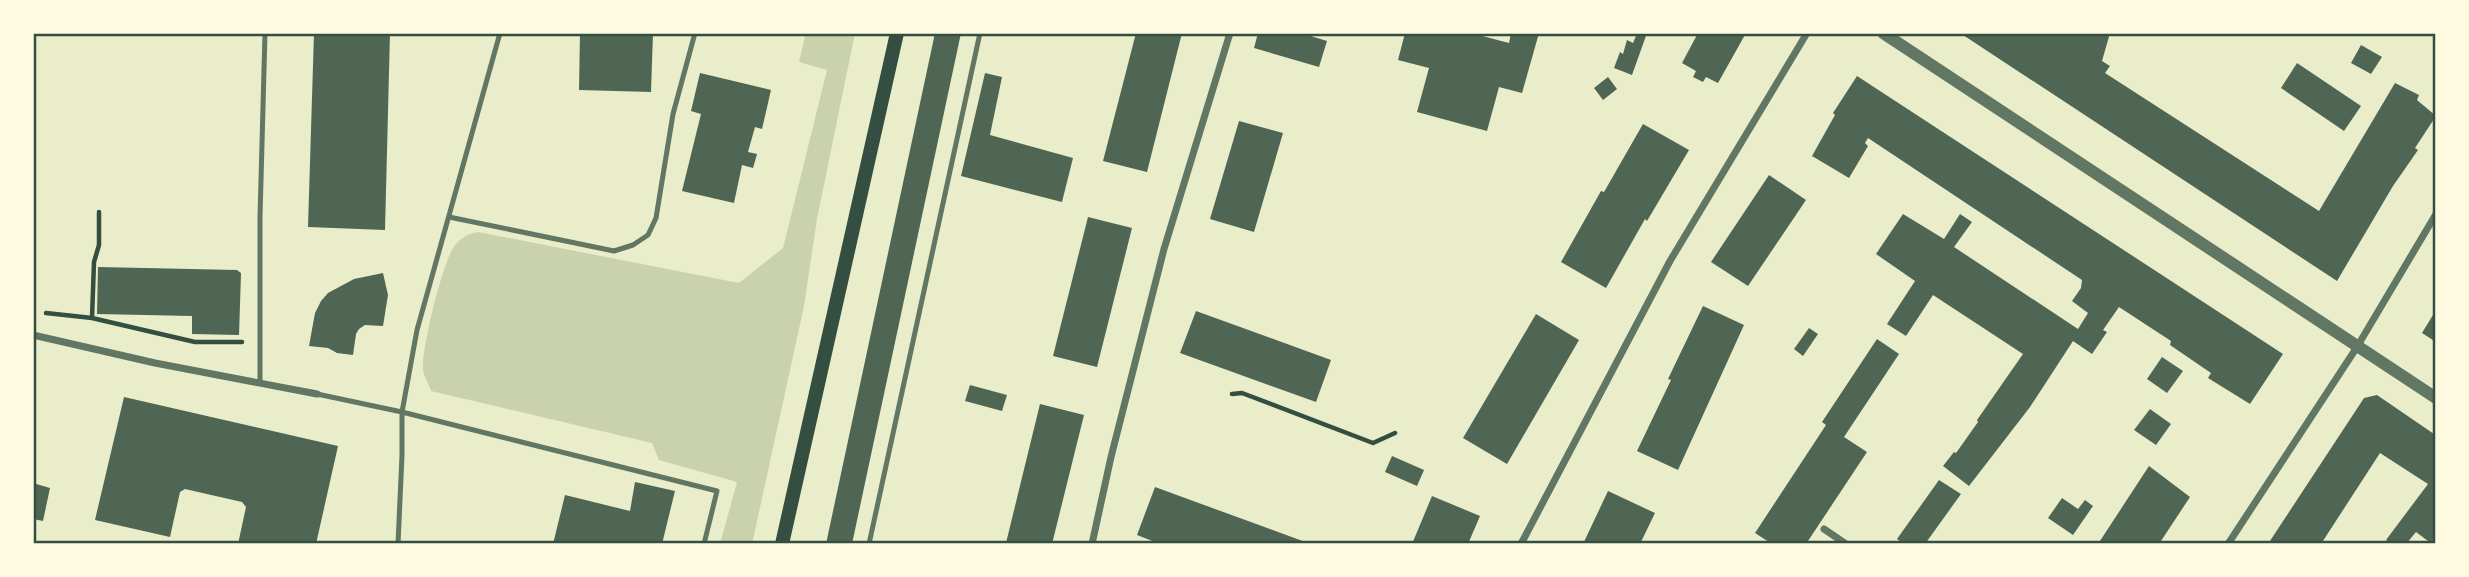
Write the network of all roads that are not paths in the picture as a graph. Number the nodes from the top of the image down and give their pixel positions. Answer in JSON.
{"nodes":[{"id":1,"x":265,"y":33,"type":"edge"},
{"id":2,"x":500,"y":33,"type":"edge"},
{"id":3,"x":695,"y":33,"type":"edge"},
{"id":4,"x":897,"y":33,"type":"edge"},
{"id":5,"x":980,"y":33,"type":"edge"},
{"id":6,"x":1230,"y":33,"type":"edge"},
{"id":7,"x":1807,"y":33,"type":"edge"},
{"id":8,"x":1883,"y":33,"type":"edge"},
{"id":9,"x":2436,"y":214,"type":"edge"},
{"id":10,"x":449,"y":217,"type":"junction"},
{"id":11,"x":33,"y":335,"type":"edge"},
{"id":12,"x":2357,"y":347,"type":"junction"},
{"id":13,"x":260,"y":384,"type":"junction"},
{"id":14,"x":317,"y":394,"type":"joint"},
{"id":15,"x":2436,"y":398,"type":"edge"},
{"id":16,"x":402,"y":412,"type":"junction"},
{"id":17,"x":1824,"y":529,"type":"dead end"},
{"id":18,"x":398,"y":544,"type":"edge"},
{"id":19,"x":704,"y":544,"type":"edge"},
{"id":20,"x":782,"y":544,"type":"edge"},
{"id":21,"x":869,"y":544,"type":"edge"},
{"id":22,"x":1092,"y":544,"type":"edge"},
{"id":23,"x":1521,"y":544,"type":"edge"},
{"id":24,"x":1846,"y":544,"type":"edge"},
{"id":25,"x":2228,"y":544,"type":"edge"}],
"edges":[{"from":1,"to":13,"type":"lane"},
{"from":2,"to":10,"type":"lane"},
{"from":3,"to":10,"type":"lane"},
{"from":4,"to":20,"type":"main road"},
{"from":5,"to":21,"type":"lane"},
{"from":6,"to":22,"type":"street"},
{"from":7,"to":23,"type":"street"},
{"from":8,"to":12,"type":"street"},
{"from":9,"to":12,"type":"street"},
{"from":10,"to":16,"type":"lane"},
{"from":11,"to":13,"type":"street"},
{"from":12,"to":15,"type":"street"},
{"from":12,"to":25,"type":"street"},
{"from":13,"to":14,"type":"street"},
{"from":14,"to":16,"type":"lane"},
{"from":16,"to":18,"type":"lane"},
{"from":16,"to":19,"type":"lane"},
{"from":17,"to":24,"type":"street"}]}
